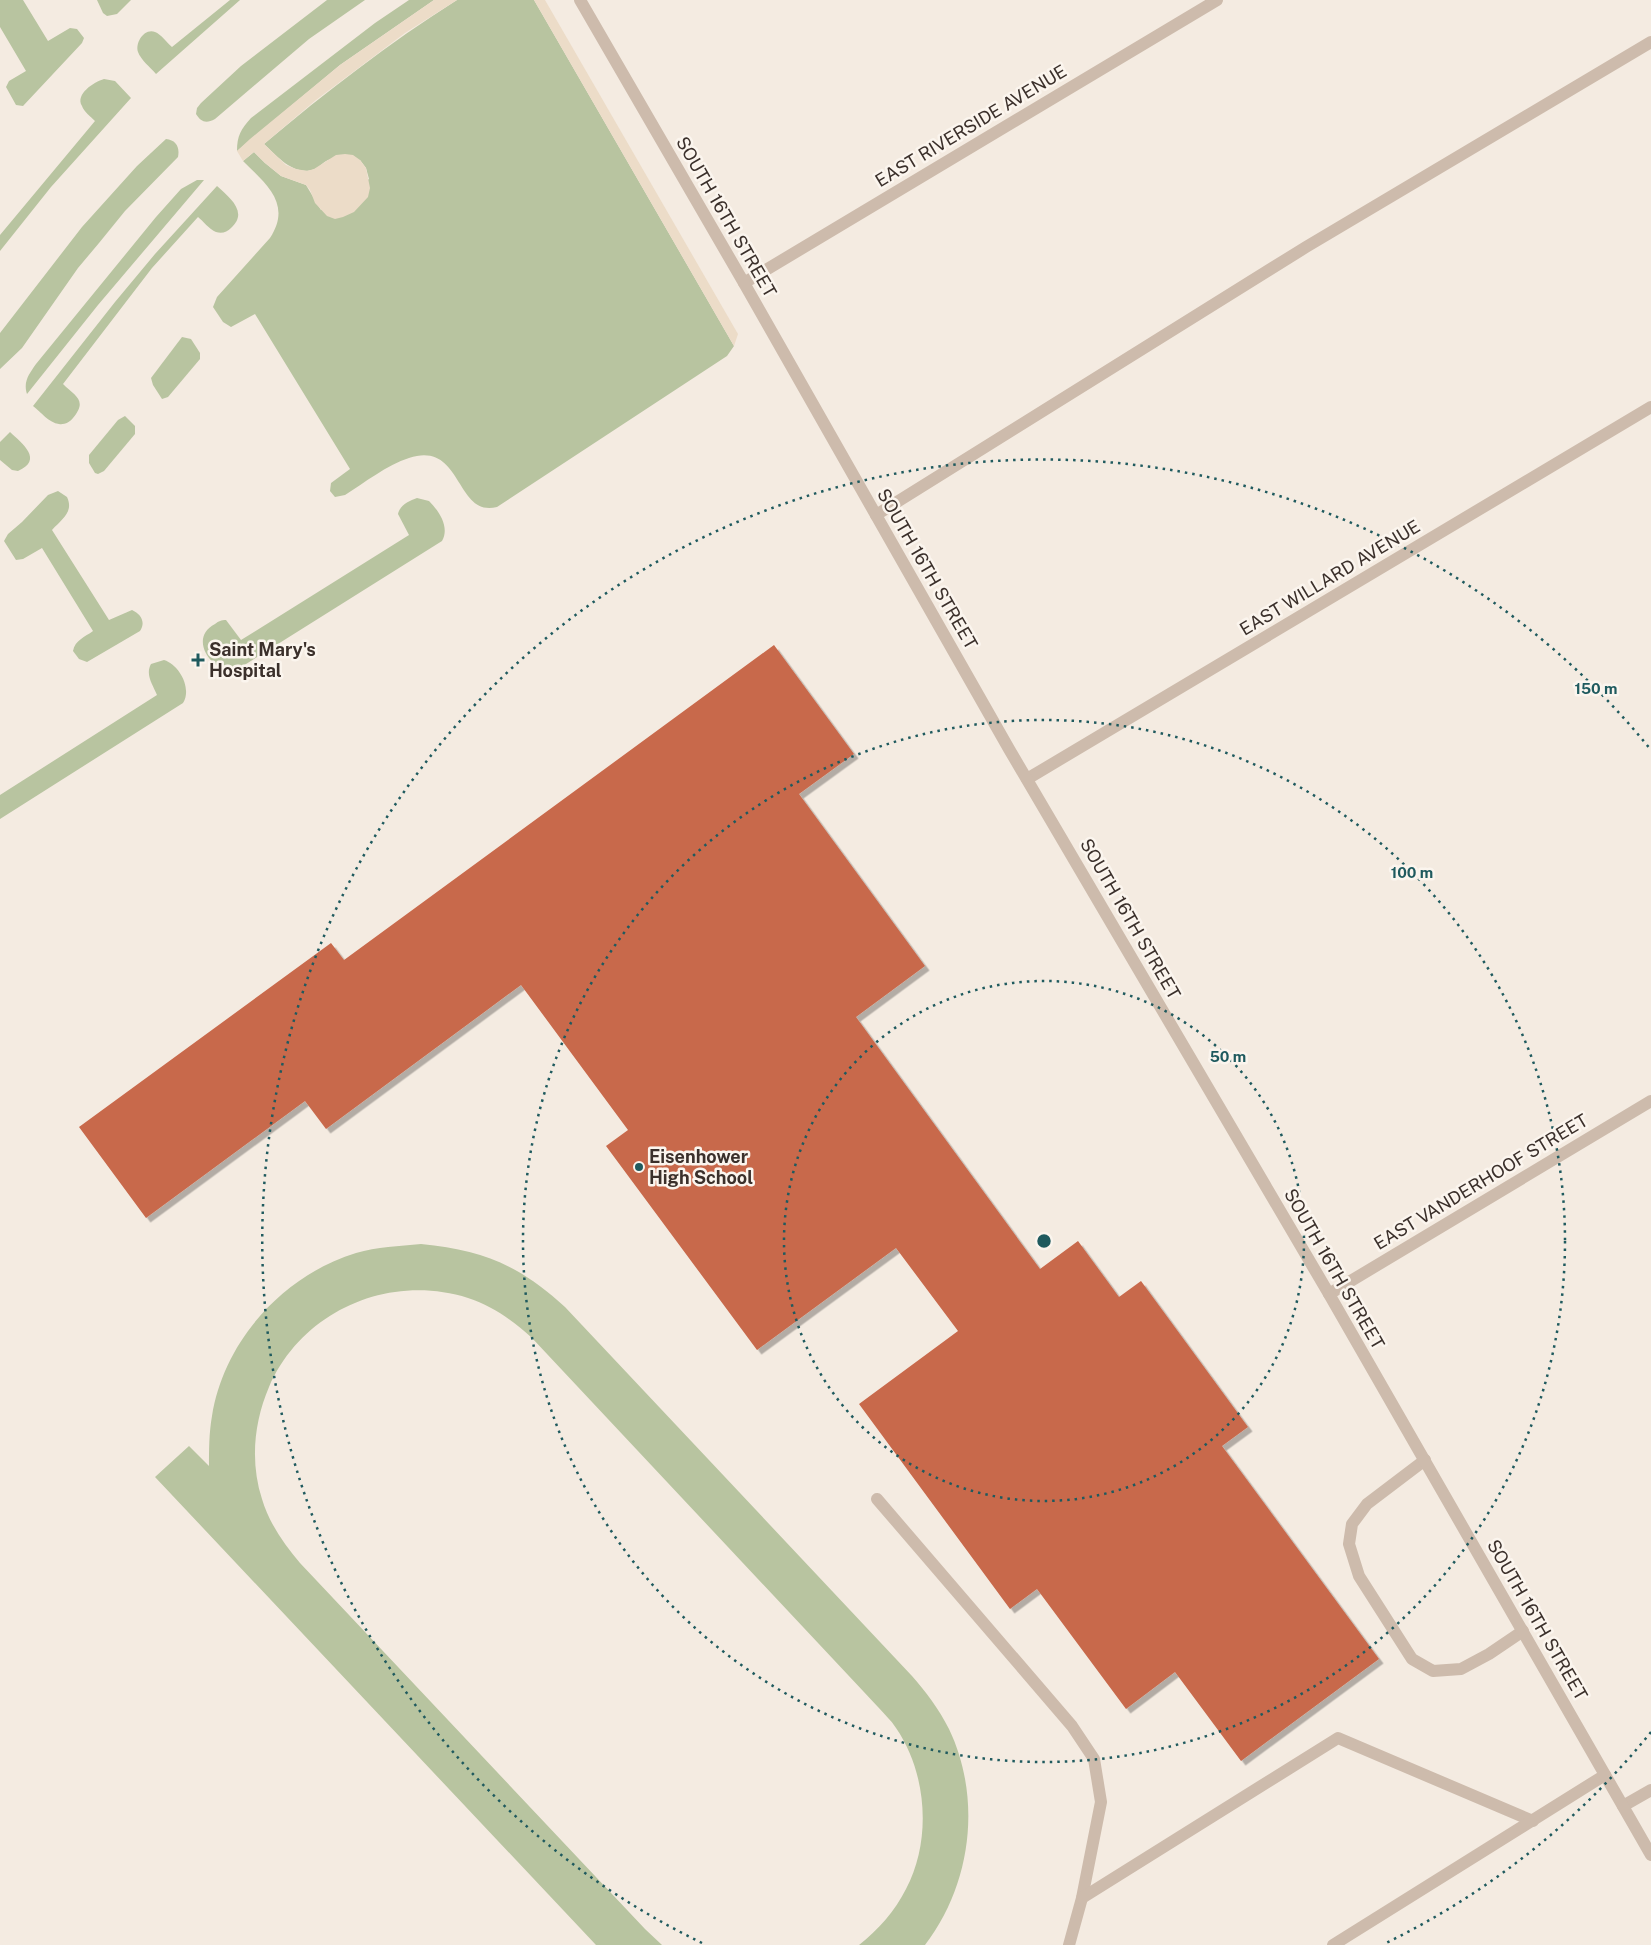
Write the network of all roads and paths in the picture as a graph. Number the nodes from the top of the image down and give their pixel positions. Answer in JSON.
{"nodes":[{"id":1,"x":580,"y":0,"type":"edge"},
{"id":2,"x":1217,"y":0,"type":"edge"},
{"id":3,"x":1651,"y":42,"type":"edge"},
{"id":4,"x":744,"y":283,"type":"junction"},
{"id":5,"x":1651,"y":407,"type":"edge"},
{"id":6,"x":876,"y":515,"type":"junction"},
{"id":7,"x":1027,"y":779,"type":"junction"},
{"id":8,"x":1651,"y":1101,"type":"edge"},
{"id":9,"x":1329,"y":1294,"type":"junction"},
{"id":10,"x":1425,"y":1460,"type":"junction"},
{"id":11,"x":877,"y":1499,"type":"dead end"},
{"id":12,"x":1523,"y":1630,"type":"junction"},
{"id":13,"x":1605,"y":1775,"type":"junction"},
{"id":14,"x":1651,"y":1790,"type":"edge"},
{"id":15,"x":1623,"y":1806,"type":"junction"},
{"id":16,"x":1533,"y":1821,"type":"junction"},
{"id":17,"x":1651,"y":1855,"type":"edge"},
{"id":18,"x":1082,"y":1898,"type":"junction"},
{"id":19,"x":1069,"y":1945,"type":"edge"},
{"id":20,"x":1333,"y":1945,"type":"edge"}],
"edges":[{"from":1,"to":4,"type":"street","name":"SOUTH 16TH STREET"},
{"from":2,"to":4,"type":"street","name":"EAST RIVERSIDE AVENUE"},
{"from":3,"to":6,"type":"street"},
{"from":4,"to":6,"type":"street","name":"SOUTH 16TH STREET"},
{"from":5,"to":7,"type":"street","name":"EAST WILLARD AVENUE"},
{"from":6,"to":7,"type":"street","name":"SOUTH 16TH STREET"},
{"from":7,"to":9,"type":"street","name":"SOUTH 16TH STREET"},
{"from":8,"to":9,"type":"street","name":"EAST VANDERHOOF STREET"},
{"from":9,"to":10,"type":"street","name":"SOUTH 16TH STREET"},
{"from":10,"to":12,"type":"street","name":"SOUTH 16TH STREET"},
{"from":10,"to":12,"type":"street"},
{"from":11,"to":18,"type":"street"},
{"from":12,"to":13,"type":"street","name":"SOUTH 16TH STREET"},
{"from":13,"to":15,"type":"street","name":"SOUTH 16TH STREET"},
{"from":13,"to":16,"type":"street"},
{"from":14,"to":15,"type":"street"},
{"from":15,"to":17,"type":"street","name":"SOUTH 16TH STREET"},
{"from":16,"to":18,"type":"street"},
{"from":16,"to":20,"type":"street"},
{"from":18,"to":19,"type":"street"}]}
